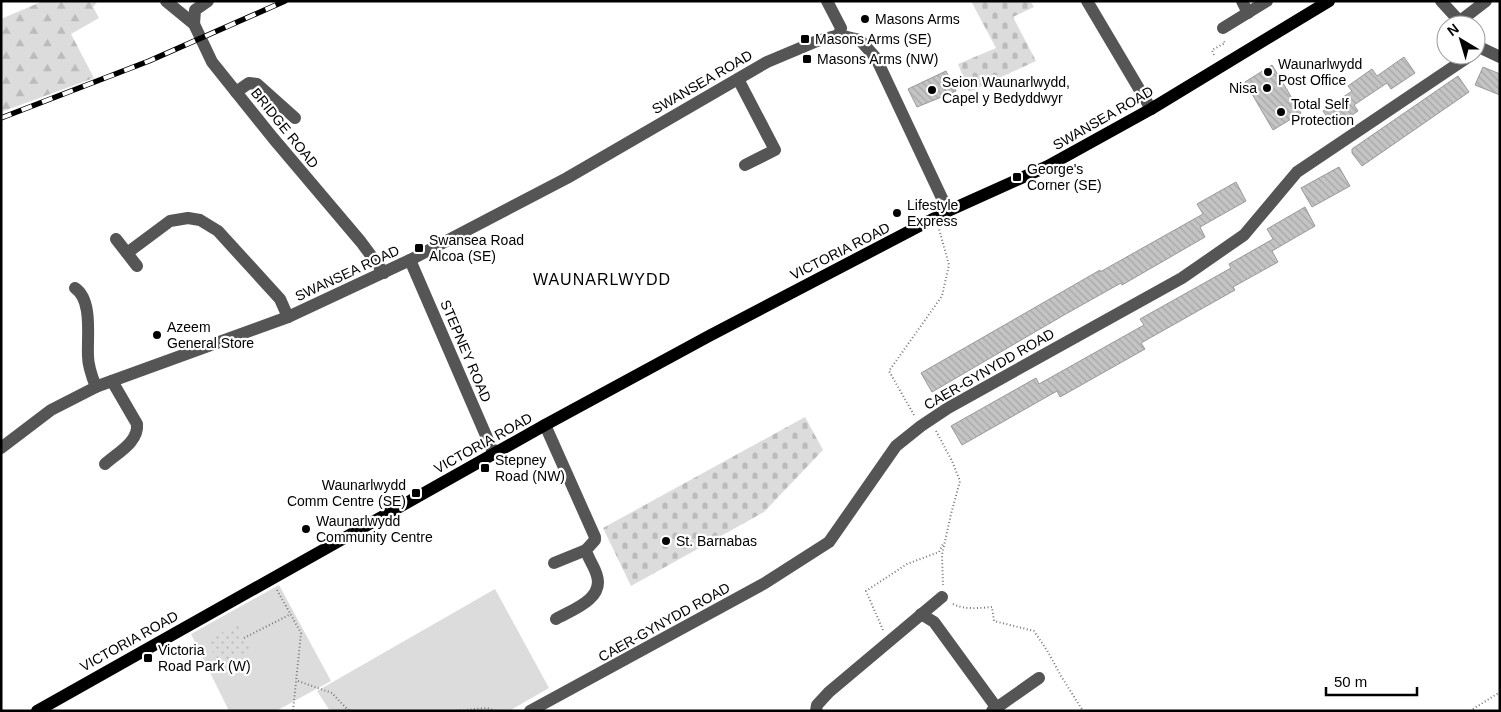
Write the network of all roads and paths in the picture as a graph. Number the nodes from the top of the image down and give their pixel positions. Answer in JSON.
{"nodes":[{"id":1,"x":166,"y":1,"type":"edge"},
{"id":2,"x":208,"y":1,"type":"edge"},
{"id":3,"x":827,"y":1,"type":"edge"},
{"id":4,"x":1087,"y":1,"type":"edge"},
{"id":5,"x":1267,"y":1,"type":"edge"},
{"id":6,"x":1329,"y":1,"type":"edge"},
{"id":7,"x":1442,"y":1,"type":"edge"},
{"id":8,"x":1486,"y":1,"type":"edge"},
{"id":9,"x":1245,"y":7,"type":"edge"},
{"id":10,"x":1454,"y":15,"type":"edge"},
{"id":11,"x":1470,"y":15,"type":"edge"},
{"id":12,"x":194,"y":24,"type":"junction"},
{"id":13,"x":1223,"y":28,"type":"joint"},
{"id":14,"x":839,"y":35,"type":"junction"},
{"id":15,"x":1486,"y":52,"type":"edge"},
{"id":16,"x":1500,"y":57,"type":"edge"},
{"id":17,"x":1453,"y":65,"type":"edge"},
{"id":18,"x":1219,"y":67,"type":"junction"},
{"id":19,"x":738,"y":79,"type":"junction"},
{"id":20,"x":236,"y":92,"type":"junction"},
{"id":21,"x":1151,"y":109,"type":"junction"},
{"id":22,"x":294,"y":118,"type":"dead end"},
{"id":23,"x":745,"y":165,"type":"dead end"},
{"id":24,"x":948,"y":211,"type":"junction"},
{"id":25,"x":936,"y":218,"type":"junction"},
{"id":26,"x":116,"y":238,"type":"dead end"},
{"id":27,"x":127,"y":253,"type":"junction"},
{"id":28,"x":410,"y":260,"type":"junction"},
{"id":29,"x":137,"y":266,"type":"dead end"},
{"id":30,"x":384,"y":273,"type":"junction"},
{"id":31,"x":76,"y":288,"type":"dead end"},
{"id":32,"x":288,"y":317,"type":"junction"},
{"id":33,"x":112,"y":381,"type":"junction"},
{"id":34,"x":96,"y":387,"type":"junction"},
{"id":35,"x":925,"y":423,"type":"junction"},
{"id":36,"x":545,"y":425,"type":"junction"},
{"id":37,"x":1,"y":448,"type":"edge"},
{"id":38,"x":494,"y":454,"type":"junction"},
{"id":39,"x":104,"y":464,"type":"dead end"},
{"id":40,"x":945,"y":540,"type":"junction"},
{"id":41,"x":586,"y":550,"type":"junction"},
{"id":42,"x":554,"y":563,"type":"dead end"},
{"id":43,"x":271,"y":578,"type":"junction"},
{"id":44,"x":945,"y":595,"type":"junction"},
{"id":45,"x":291,"y":614,"type":"junction"},
{"id":46,"x":920,"y":614,"type":"junction"},
{"id":47,"x":556,"y":619,"type":"dead end"},
{"id":48,"x":244,"y":638,"type":"dead end"},
{"id":49,"x":888,"y":642,"type":"junction"},
{"id":50,"x":1039,"y":678,"type":"dead end"},
{"id":51,"x":297,"y":681,"type":"junction"},
{"id":52,"x":1500,"y":692,"type":"edge"},
{"id":53,"x":994,"y":709,"type":"edge"},
{"id":54,"x":37,"y":711,"type":"edge"},
{"id":55,"x":293,"y":711,"type":"edge"},
{"id":56,"x":352,"y":711,"type":"edge"},
{"id":57,"x":453,"y":711,"type":"edge"},
{"id":58,"x":495,"y":711,"type":"edge"},
{"id":59,"x":530,"y":711,"type":"edge"},
{"id":60,"x":816,"y":711,"type":"edge"},
{"id":61,"x":1082,"y":711,"type":"edge"},
{"id":62,"x":1470,"y":711,"type":"edge"}],
"edges":[{"from":1,"to":12,"type":"street","name":"BRIDGE ROAD"},
{"from":2,"to":12,"type":"street"},
{"from":3,"to":14,"type":"street"},
{"from":4,"to":21,"type":"street"},
{"from":5,"to":9,"type":"street"},
{"from":6,"to":18,"type":"main road","name":"SWANSEA ROAD"},
{"from":7,"to":10,"type":"street"},
{"from":8,"to":11,"type":"street"},
{"from":9,"to":13,"type":"street"},
{"from":12,"to":20,"type":"street","name":"BRIDGE ROAD"},
{"from":13,"to":18,"type":"path"},
{"from":14,"to":19,"type":"street","name":"SWANSEA ROAD"},
{"from":14,"to":24,"type":"street"},
{"from":15,"to":16,"type":"street"},
{"from":17,"to":35,"type":"street","name":"CAER-GYNYDD ROAD"},
{"from":18,"to":21,"type":"main road","name":"SWANSEA ROAD"},
{"from":19,"to":23,"type":"street"},
{"from":19,"to":28,"type":"street","name":"SWANSEA ROAD"},
{"from":20,"to":22,"type":"street"},
{"from":20,"to":30,"type":"street","name":"BRIDGE ROAD"},
{"from":21,"to":24,"type":"main road","name":"SWANSEA ROAD"},
{"from":24,"to":25,"type":"main road","name":"VICTORIA ROAD"},
{"from":25,"to":35,"type":"path"},
{"from":25,"to":36,"type":"main road","name":"VICTORIA ROAD"},
{"from":26,"to":27,"type":"street"},
{"from":27,"to":29,"type":"street"},
{"from":27,"to":32,"type":"street"},
{"from":28,"to":30,"type":"street","name":"SWANSEA ROAD"},
{"from":28,"to":38,"type":"street","name":"STEPNEY ROAD"},
{"from":30,"to":32,"type":"street","name":"SWANSEA ROAD"},
{"from":31,"to":34,"type":"street"},
{"from":32,"to":33,"type":"street","name":"SWANSEA ROAD"},
{"from":33,"to":34,"type":"street","name":"SWANSEA ROAD"},
{"from":33,"to":39,"type":"street"},
{"from":34,"to":37,"type":"street","name":"SWANSEA ROAD"},
{"from":35,"to":40,"type":"path"},
{"from":35,"to":59,"type":"street","name":"CAER-GYNYDD ROAD"},
{"from":36,"to":38,"type":"main road","name":"VICTORIA ROAD"},
{"from":36,"to":41,"type":"street"},
{"from":38,"to":43,"type":"main road","name":"VICTORIA ROAD"},
{"from":40,"to":44,"type":"path"},
{"from":40,"to":49,"type":"path"},
{"from":41,"to":42,"type":"street"},
{"from":41,"to":47,"type":"street"},
{"from":43,"to":45,"type":"path"},
{"from":43,"to":54,"type":"main road","name":"VICTORIA ROAD"},
{"from":44,"to":46,"type":"street"},
{"from":44,"to":61,"type":"path"},
{"from":45,"to":48,"type":"path"},
{"from":45,"to":51,"type":"path"},
{"from":46,"to":49,"type":"street"},
{"from":46,"to":53,"type":"street"},
{"from":49,"to":60,"type":"street"},
{"from":50,"to":53,"type":"street"},
{"from":51,"to":55,"type":"path"},
{"from":51,"to":56,"type":"path"},
{"from":52,"to":62,"type":"path"},
{"from":57,"to":58,"type":"path"}]}
